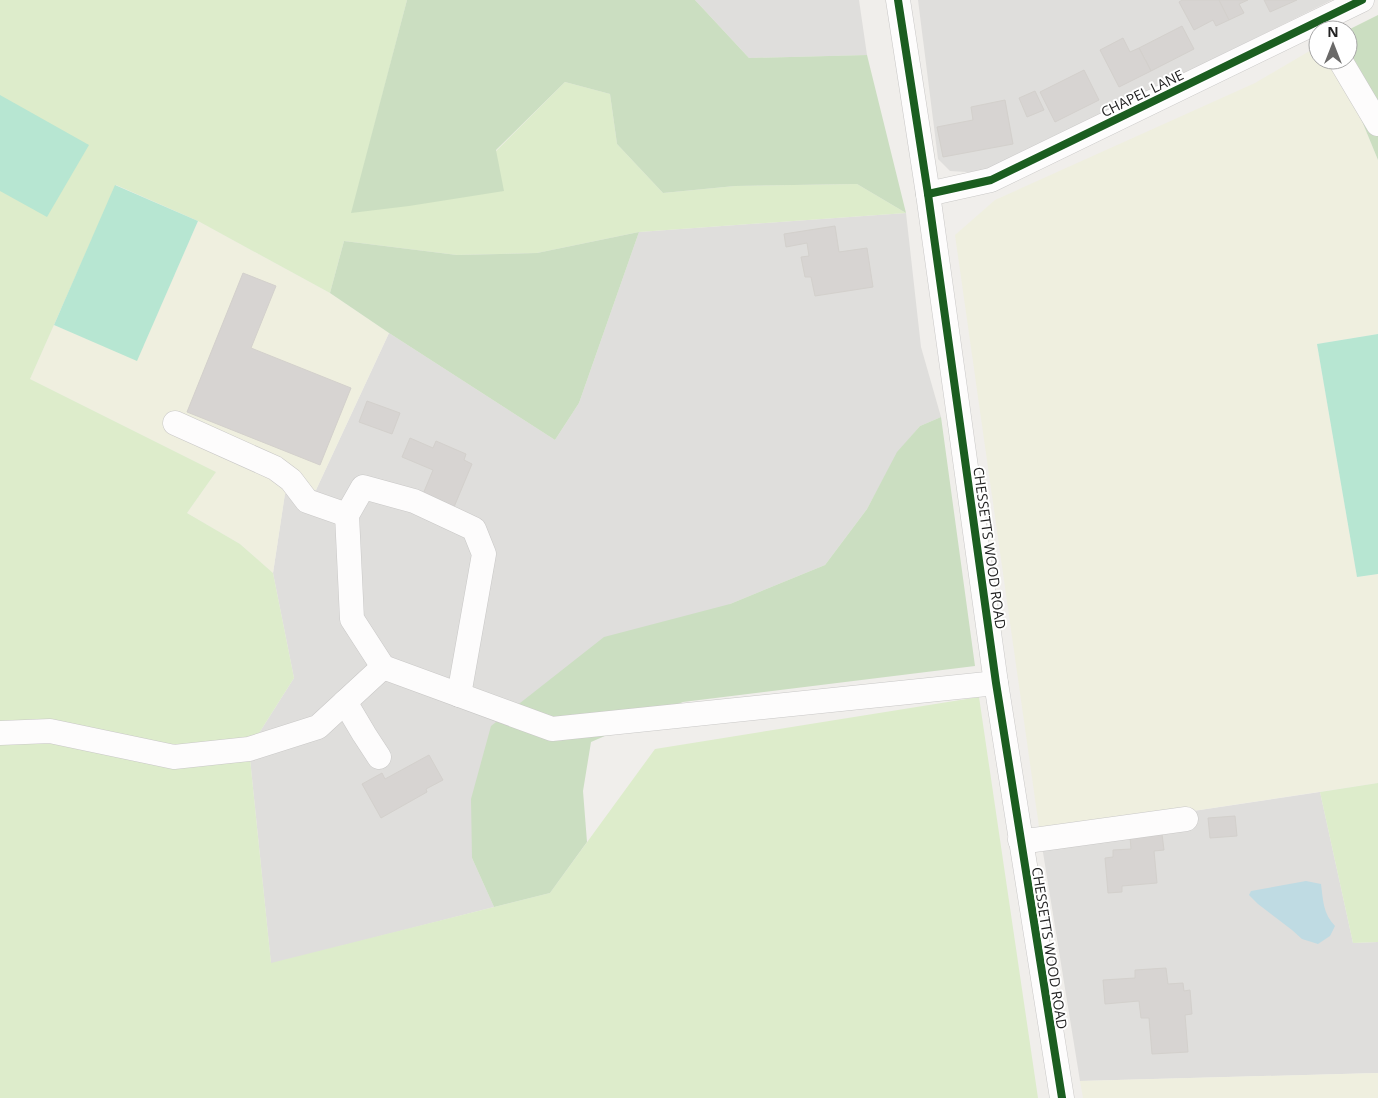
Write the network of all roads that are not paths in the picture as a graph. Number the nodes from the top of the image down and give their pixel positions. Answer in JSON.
{"nodes":[{"id":1,"x":898,"y":0,"type":"edge"},
{"id":2,"x":1362,"y":0,"type":"edge"},
{"id":3,"x":1330,"y":20,"type":"edge"},
{"id":4,"x":1308,"y":32,"type":"edge"},
{"id":5,"x":1346,"y":70,"type":"edge"},
{"id":6,"x":1378,"y":124,"type":"edge"},
{"id":7,"x":928,"y":194,"type":"junction"},
{"id":8,"x":175,"y":423,"type":"dead end"},
{"id":9,"x":346,"y":515,"type":"junction"},
{"id":10,"x":383,"y":668,"type":"junction"},
{"id":11,"x":996,"y":684,"type":"junction"},
{"id":12,"x":460,"y":695,"type":"junction"},
{"id":13,"x":345,"y":702,"type":"junction"},
{"id":14,"x":0,"y":733,"type":"edge"},
{"id":15,"x":379,"y":757,"type":"dead end"},
{"id":16,"x":1186,"y":819,"type":"dead end"},
{"id":17,"x":1020,"y":840,"type":"junction"},
{"id":18,"x":1062,"y":1098,"type":"edge"}],
"edges":[{"from":1,"to":7,"type":"street","name":"CHESSETTS WOOD ROAD"},
{"from":2,"to":3,"type":"street","name":"CHAPEL LANE"},
{"from":4,"to":7,"type":"street","name":"CHAPEL LANE"},
{"from":5,"to":6,"type":"street"},
{"from":7,"to":11,"type":"street","name":"CHESSETTS WOOD ROAD"},
{"from":8,"to":9,"type":"street"},
{"from":9,"to":10,"type":"street"},
{"from":9,"to":12,"type":"street"},
{"from":10,"to":12,"type":"street"},
{"from":10,"to":13,"type":"street"},
{"from":11,"to":12,"type":"street"},
{"from":11,"to":17,"type":"street","name":"CHESSETTS WOOD ROAD"},
{"from":13,"to":14,"type":"street"},
{"from":13,"to":15,"type":"street"},
{"from":16,"to":17,"type":"street"},
{"from":17,"to":18,"type":"street","name":"CHESSETTS WOOD ROAD"}]}
